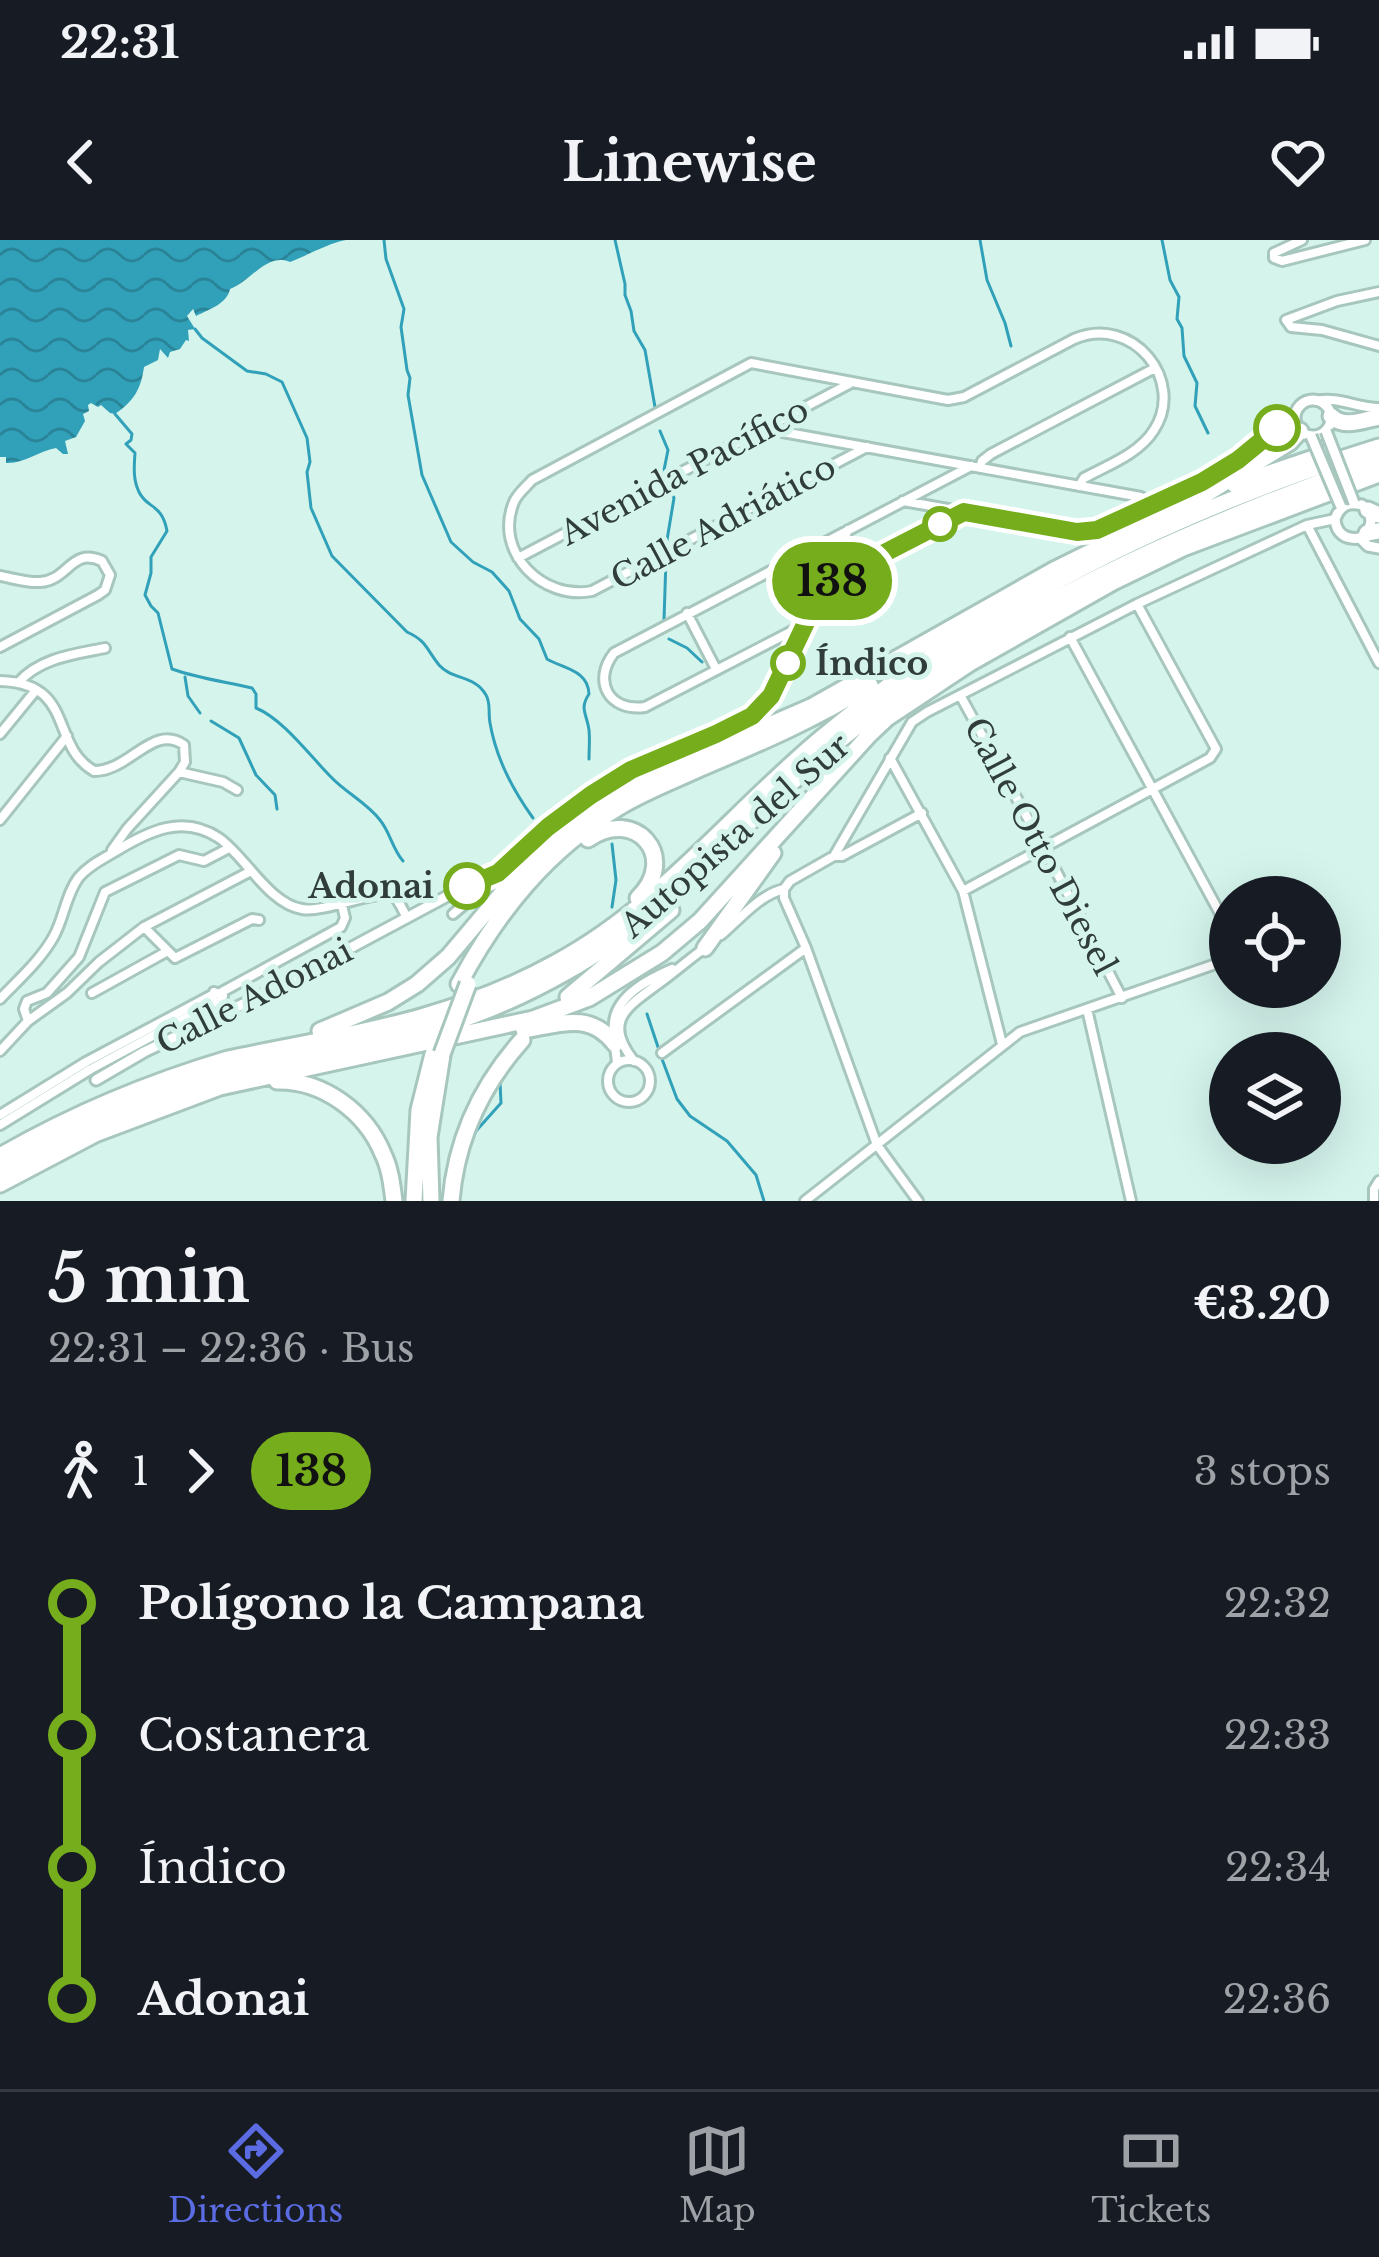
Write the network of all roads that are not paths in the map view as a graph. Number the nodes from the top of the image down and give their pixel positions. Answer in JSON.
{"nodes":[{"id":1,"x":1302,"y":240,"type":"edge"},
{"id":2,"x":1365,"y":240,"type":"edge"},
{"id":3,"x":1379,"y":292,"type":"edge"},
{"id":4,"x":1379,"y":346,"type":"edge"},
{"id":5,"x":1155,"y":368,"type":"junction"},
{"id":6,"x":850,"y":383,"type":"junction"},
{"id":7,"x":1317,"y":401,"type":"junction"},
{"id":8,"x":1350,"y":405,"type":"junction"},
{"id":9,"x":1379,"y":408,"type":"edge"},
{"id":10,"x":1379,"y":417,"type":"edge"},
{"id":11,"x":782,"y":420,"type":"junction"},
{"id":12,"x":1328,"y":424,"type":"junction"},
{"id":13,"x":766,"y":429,"type":"junction"},
{"id":14,"x":1302,"y":429,"type":"junction"},
{"id":15,"x":782,"y":432,"type":"junction"},
{"id":16,"x":1379,"y":436,"type":"edge"},
{"id":17,"x":846,"y":443,"type":"junction"},
{"id":18,"x":867,"y":447,"type":"junction"},
{"id":19,"x":1379,"y":447,"type":"edge"},
{"id":20,"x":850,"y":455,"type":"junction"},
{"id":21,"x":1379,"y":461,"type":"edge"},
{"id":22,"x":950,"y":463,"type":"junction"},
{"id":23,"x":975,"y":467,"type":"junction"},
{"id":24,"x":1379,"y":474,"type":"edge"},
{"id":25,"x":951,"y":475,"type":"junction"},
{"id":26,"x":1079,"y":486,"type":"junction"},
{"id":27,"x":920,"y":491,"type":"junction"},
{"id":28,"x":1198,"y":499,"type":"junction"},
{"id":29,"x":902,"y":500,"type":"junction"},
{"id":30,"x":921,"y":503,"type":"junction"},
{"id":31,"x":1150,"y":506,"type":"junction"},
{"id":32,"x":1341,"y":507,"type":"junction"},
{"id":33,"x":1367,"y":509,"type":"edge"},
{"id":34,"x":964,"y":512,"type":"junction"},
{"id":35,"x":1335,"y":519,"type":"junction"},
{"id":36,"x":1306,"y":525,"type":"junction"},
{"id":37,"x":849,"y":528,"type":"junction"},
{"id":38,"x":1368,"y":534,"type":"edge"},
{"id":39,"x":829,"y":539,"type":"junction"},
{"id":40,"x":842,"y":543,"type":"junction"},
{"id":41,"x":1379,"y":548,"type":"edge"},
{"id":42,"x":518,"y":558,"type":"junction"},
{"id":43,"x":835,"y":572,"type":"junction"},
{"id":44,"x":0,"y":576,"type":"edge"},
{"id":45,"x":1137,"y":604,"type":"junction"},
{"id":46,"x":1014,"y":605,"type":"junction"},
{"id":47,"x":688,"y":613,"type":"junction"},
{"id":48,"x":804,"y":629,"type":"junction"},
{"id":49,"x":1070,"y":637,"type":"junction"},
{"id":50,"x":0,"y":646,"type":"edge"},
{"id":51,"x":105,"y":648,"type":"dead end"},
{"id":52,"x":1379,"y":663,"type":"edge"},
{"id":53,"x":716,"y":669,"type":"junction"},
{"id":54,"x":0,"y":682,"type":"edge"},
{"id":55,"x":18,"y":682,"type":"junction"},
{"id":56,"x":36,"y":690,"type":"junction"},
{"id":57,"x":960,"y":695,"type":"junction"},
{"id":58,"x":0,"y":734,"type":"edge"},
{"id":59,"x":68,"y":736,"type":"junction"},
{"id":60,"x":890,"y":758,"type":"junction"},
{"id":61,"x":179,"y":772,"type":"junction"},
{"id":62,"x":825,"y":780,"type":"junction"},
{"id":63,"x":1154,"y":788,"type":"junction"},
{"id":64,"x":237,"y":790,"type":"dead end"},
{"id":65,"x":922,"y":813,"type":"junction"},
{"id":66,"x":0,"y":820,"type":"edge"},
{"id":67,"x":229,"y":848,"type":"junction"},
{"id":68,"x":1044,"y":848,"type":"junction"},
{"id":69,"x":719,"y":853,"type":"junction"},
{"id":70,"x":108,"y":856,"type":"junction"},
{"id":71,"x":834,"y":856,"type":"junction"},
{"id":72,"x":251,"y":871,"type":"junction"},
{"id":73,"x":482,"y":880,"type":"junction"},
{"id":74,"x":784,"y":889,"type":"junction"},
{"id":75,"x":962,"y":891,"type":"junction"},
{"id":76,"x":1209,"y":892,"type":"edge"},
{"id":77,"x":342,"y":905,"type":"junction"},
{"id":78,"x":453,"y":914,"type":"dead end"},
{"id":79,"x":407,"y":918,"type":"junction"},
{"id":80,"x":259,"y":920,"type":"dead end"},
{"id":81,"x":621,"y":922,"type":"junction"},
{"id":82,"x":144,"y":927,"type":"junction"},
{"id":83,"x":705,"y":948,"type":"junction"},
{"id":84,"x":806,"y":949,"type":"junction"},
{"id":85,"x":166,"y":952,"type":"junction"},
{"id":86,"x":679,"y":967,"type":"junction"},
{"id":87,"x":1209,"y":967,"type":"edge"},
{"id":88,"x":464,"y":984,"type":"junction"},
{"id":89,"x":92,"y":993,"type":"dead end"},
{"id":90,"x":3,"y":995,"type":"edge"},
{"id":91,"x":568,"y":998,"type":"dead end"},
{"id":92,"x":1122,"y":998,"type":"junction"},
{"id":93,"x":1087,"y":1010,"type":"junction"},
{"id":94,"x":28,"y":1021,"type":"junction"},
{"id":95,"x":522,"y":1040,"type":"dead end"},
{"id":96,"x":615,"y":1044,"type":"junction"},
{"id":97,"x":1002,"y":1044,"type":"junction"},
{"id":98,"x":0,"y":1051,"type":"edge"},
{"id":99,"x":434,"y":1051,"type":"junction"},
{"id":100,"x":662,"y":1053,"type":"dead end"},
{"id":101,"x":228,"y":1059,"type":"junction"},
{"id":102,"x":634,"y":1060,"type":"junction"},
{"id":103,"x":617,"y":1064,"type":"junction"},
{"id":104,"x":91,"y":1070,"type":"junction"},
{"id":105,"x":220,"y":1087,"type":"junction"},
{"id":106,"x":0,"y":1115,"type":"edge"},
{"id":107,"x":0,"y":1124,"type":"edge"},
{"id":108,"x":878,"y":1144,"type":"junction"},
{"id":109,"x":0,"y":1156,"type":"edge"},
{"id":110,"x":0,"y":1172,"type":"edge"},
{"id":111,"x":1379,"y":1181,"type":"edge"},
{"id":112,"x":0,"y":1184,"type":"edge"},
{"id":113,"x":394,"y":1201,"type":"edge"},
{"id":114,"x":414,"y":1201,"type":"edge"},
{"id":115,"x":431,"y":1201,"type":"edge"},
{"id":116,"x":452,"y":1201,"type":"edge"},
{"id":117,"x":806,"y":1201,"type":"edge"},
{"id":118,"x":918,"y":1201,"type":"edge"},
{"id":119,"x":1131,"y":1201,"type":"edge"},
{"id":120,"x":1374,"y":1201,"type":"edge"}],
"edges":[{"from":1,"to":2,"type":"street"},
{"from":3,"to":4,"type":"street"},
{"from":5,"to":6,"type":"street"},
{"from":5,"to":23,"type":"street"},
{"from":5,"to":26,"type":"street"},
{"from":6,"to":11,"type":"street","name":"Avenida Pacífico"},
{"from":6,"to":42,"type":"street"},
{"from":7,"to":8,"type":"street"},
{"from":7,"to":12,"type":"street"},
{"from":7,"to":14,"type":"street"},
{"from":8,"to":9,"type":"street"},
{"from":8,"to":12,"type":"street"},
{"from":10,"to":12,"type":"highway"},
{"from":11,"to":13,"type":"street","name":"Avenida Pacífico"},
{"from":11,"to":15,"type":"street"},
{"from":12,"to":14,"type":"street"},
{"from":12,"to":33,"type":"street","bridge":true},
{"from":13,"to":15,"type":"street"},
{"from":13,"to":42,"type":"street","name":"Avenida Pacífico"},
{"from":14,"to":28,"type":"highway"},
{"from":14,"to":31,"type":"street"},
{"from":14,"to":32,"type":"street","bridge":true},
{"from":15,"to":17,"type":"street"},
{"from":16,"to":28,"type":"highway"},
{"from":17,"to":18,"type":"street"},
{"from":17,"to":20,"type":"street"},
{"from":18,"to":20,"type":"street","name":"Calle Adriático"},
{"from":18,"to":22,"type":"street"},
{"from":19,"to":46,"type":"highway","name":"Autopista del Sur"},
{"from":20,"to":42,"type":"street","name":"Calle Adriático"},
{"from":21,"to":69,"type":"highway","name":"Autopista del Sur"},
{"from":22,"to":23,"type":"street"},
{"from":22,"to":25,"type":"street"},
{"from":23,"to":25,"type":"street"},
{"from":23,"to":26,"type":"street"},
{"from":24,"to":62,"type":"highway"},
{"from":25,"to":27,"type":"street"},
{"from":26,"to":31,"type":"street"},
{"from":27,"to":29,"type":"street"},
{"from":27,"to":30,"type":"street"},
{"from":28,"to":101,"type":"highway"},
{"from":29,"to":30,"type":"street"},
{"from":29,"to":37,"type":"street"},
{"from":30,"to":34,"type":"street"},
{"from":31,"to":34,"type":"street"},
{"from":32,"to":33,"type":"street"},
{"from":32,"to":35,"type":"street"},
{"from":33,"to":38,"type":"street"},
{"from":34,"to":43,"type":"street"},
{"from":35,"to":36,"type":"street"},
{"from":35,"to":38,"type":"street"},
{"from":36,"to":45,"type":"street"},
{"from":36,"to":52,"type":"street"},
{"from":37,"to":39,"type":"street"},
{"from":37,"to":40,"type":"street"},
{"from":38,"to":41,"type":"street"},
{"from":39,"to":40,"type":"street"},
{"from":39,"to":47,"type":"street"},
{"from":40,"to":43,"type":"street"},
{"from":43,"to":48,"type":"street","name":"Calle Adonai"},
{"from":44,"to":50,"type":"street"},
{"from":45,"to":49,"type":"street"},
{"from":45,"to":63,"type":"street"},
{"from":46,"to":81,"type":"highway","name":"Autopista del Sur"},
{"from":46,"to":88,"type":"highway"},
{"from":47,"to":53,"type":"street"},
{"from":47,"to":53,"type":"street"},
{"from":48,"to":53,"type":"street"},
{"from":48,"to":73,"type":"street","name":"Calle Adonai"},
{"from":49,"to":57,"type":"street"},
{"from":49,"to":63,"type":"street"},
{"from":51,"to":55,"type":"street"},
{"from":54,"to":55,"type":"street"},
{"from":55,"to":56,"type":"street"},
{"from":56,"to":58,"type":"street"},
{"from":56,"to":59,"type":"street"},
{"from":57,"to":60,"type":"street"},
{"from":57,"to":68,"type":"street","name":"Calle Otto Diesel"},
{"from":59,"to":61,"type":"street"},
{"from":59,"to":66,"type":"street"},
{"from":60,"to":65,"type":"street"},
{"from":60,"to":71,"type":"street"},
{"from":61,"to":64,"type":"street"},
{"from":61,"to":70,"type":"street"},
{"from":62,"to":83,"type":"highway"},
{"from":62,"to":99,"type":"highway"},
{"from":63,"to":68,"type":"street"},
{"from":63,"to":76,"type":"street"},
{"from":65,"to":71,"type":"street"},
{"from":65,"to":75,"type":"street"},
{"from":67,"to":70,"type":"street"},
{"from":67,"to":72,"type":"street"},
{"from":67,"to":94,"type":"street"},
{"from":68,"to":75,"type":"street"},
{"from":68,"to":92,"type":"street","name":"Calle Otto Diesel"},
{"from":69,"to":91,"type":"highway"},
{"from":69,"to":110,"type":"highway","name":"Autopista del Sur"},
{"from":70,"to":90,"type":"street"},
{"from":71,"to":74,"type":"street"},
{"from":72,"to":77,"type":"street"},
{"from":72,"to":82,"type":"street"},
{"from":73,"to":78,"type":"street"},
{"from":73,"to":79,"type":"street","name":"Calle Adonai"},
{"from":74,"to":83,"type":"street"},
{"from":74,"to":84,"type":"street"},
{"from":75,"to":97,"type":"street"},
{"from":77,"to":79,"type":"street"},
{"from":77,"to":104,"type":"street"},
{"from":79,"to":104,"type":"street","name":"Calle Adonai"},
{"from":80,"to":85,"type":"street"},
{"from":81,"to":88,"type":"highway"},
{"from":81,"to":101,"type":"highway","name":"Autopista del Sur"},
{"from":82,"to":85,"type":"street"},
{"from":82,"to":94,"type":"street"},
{"from":83,"to":86,"type":"street"},
{"from":84,"to":100,"type":"street"},
{"from":84,"to":108,"type":"street"},
{"from":85,"to":89,"type":"street"},
{"from":86,"to":96,"type":"street"},
{"from":86,"to":102,"type":"street"},
{"from":87,"to":92,"type":"street"},
{"from":88,"to":99,"type":"highway","bridge":true},
{"from":92,"to":93,"type":"street"},
{"from":93,"to":97,"type":"street"},
{"from":93,"to":119,"type":"street"},
{"from":94,"to":98,"type":"street"},
{"from":95,"to":116,"type":"highway"},
{"from":96,"to":99,"type":"highway"},
{"from":96,"to":103,"type":"street"},
{"from":97,"to":108,"type":"street"},
{"from":99,"to":105,"type":"highway"},
{"from":99,"to":114,"type":"highway"},
{"from":99,"to":115,"type":"highway"},
{"from":101,"to":109,"type":"highway","name":"Autopista del Sur"},
{"from":102,"to":103,"type":"street"},
{"from":102,"to":103,"type":"street"},
{"from":104,"to":106,"type":"street"},
{"from":104,"to":107,"type":"street"},
{"from":105,"to":112,"type":"highway"},
{"from":105,"to":113,"type":"highway"},
{"from":108,"to":117,"type":"street"},
{"from":108,"to":118,"type":"street"},
{"from":111,"to":120,"type":"street"}]}
